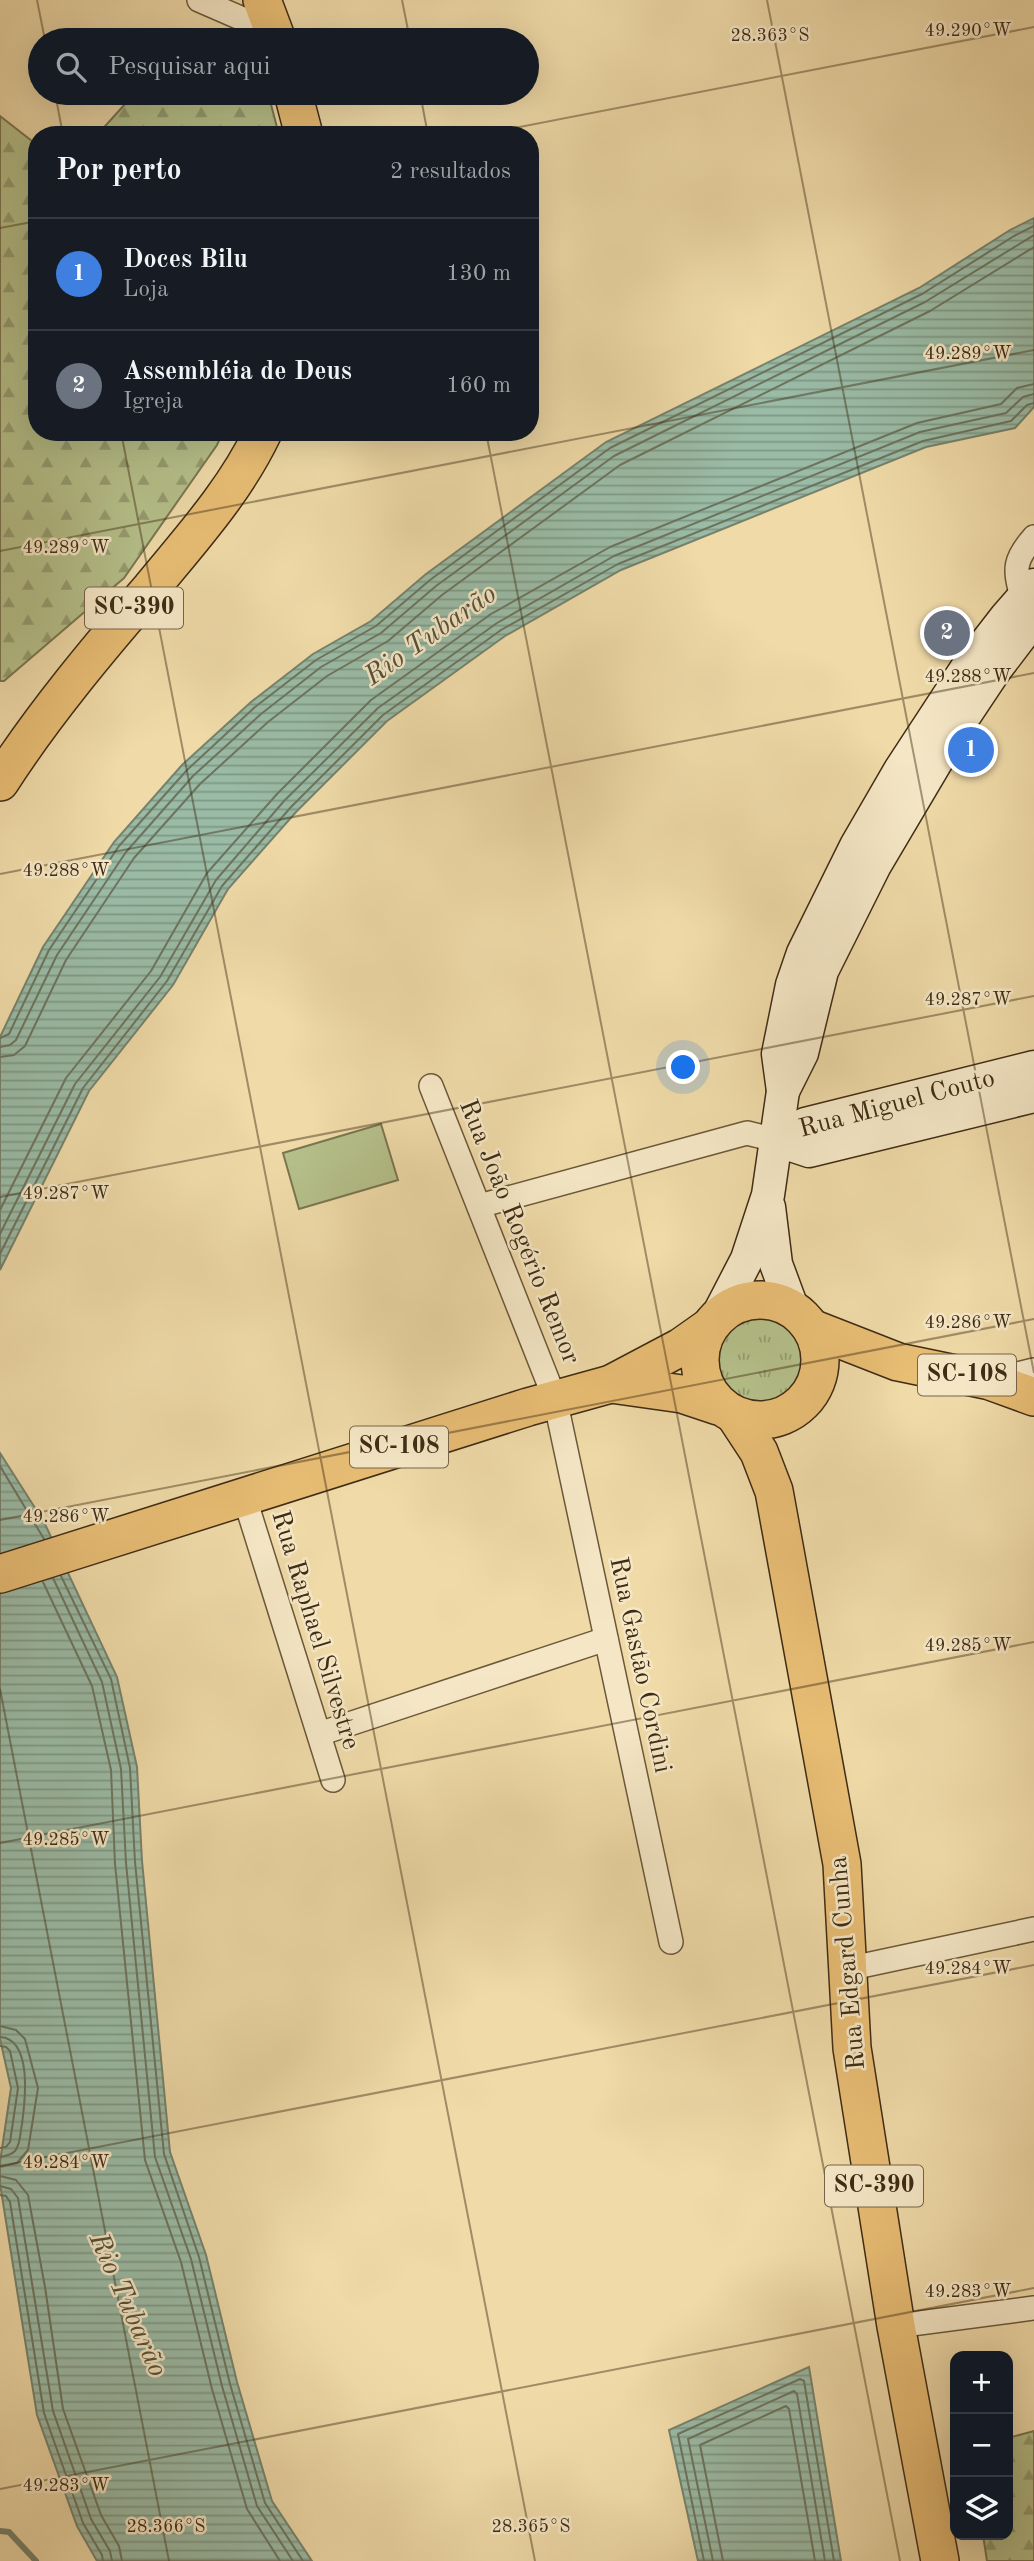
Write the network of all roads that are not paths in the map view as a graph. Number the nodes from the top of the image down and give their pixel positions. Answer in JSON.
{"nodes":[{"id":1,"x":199,"y":0,"type":"edge"},
{"id":2,"x":271,"y":25,"type":"edge"},
{"id":3,"x":296,"y":105,"type":"edge"},
{"id":4,"x":302,"y":126,"type":"edge"},
{"id":5,"x":258,"y":441,"type":"edge"},
{"id":6,"x":1034,"y":537,"type":"edge"},
{"id":7,"x":1031,"y":603,"type":"edge"},
{"id":8,"x":0,"y":782,"type":"edge"},
{"id":9,"x":1034,"y":1067,"type":"edge"},
{"id":10,"x":431,"y":1086,"type":"dead end"},
{"id":11,"x":1034,"y":1096,"type":"edge"},
{"id":12,"x":776,"y":1140,"type":"junction"},
{"id":13,"x":768,"y":1195,"type":"junction"},
{"id":14,"x":479,"y":1206,"type":"junction"},
{"id":15,"x":802,"y":1319,"type":"junction"},
{"id":16,"x":713,"y":1322,"type":"junction"},
{"id":17,"x":898,"y":1362,"type":"junction"},
{"id":18,"x":1034,"y":1370,"type":"edge"},
{"id":19,"x":990,"y":1381,"type":"junction"},
{"id":20,"x":611,"y":1384,"type":"junction"},
{"id":21,"x":1034,"y":1397,"type":"edge"},
{"id":22,"x":555,"y":1399,"type":"junction"},
{"id":23,"x":805,"y":1400,"type":"junction"},
{"id":24,"x":727,"y":1411,"type":"junction"},
{"id":25,"x":774,"y":1491,"type":"junction"},
{"id":26,"x":244,"y":1496,"type":"junction"},
{"id":27,"x":0,"y":1574,"type":"edge"},
{"id":28,"x":606,"y":1639,"type":"junction"},
{"id":29,"x":319,"y":1734,"type":"junction"},
{"id":30,"x":333,"y":1780,"type":"dead end"},
{"id":31,"x":1034,"y":1929,"type":"edge"},
{"id":32,"x":671,"y":1942,"type":"dead end"},
{"id":33,"x":847,"y":1969,"type":"junction"},
{"id":34,"x":1034,"y":2308,"type":"edge"},
{"id":35,"x":896,"y":2326,"type":"junction"},
{"id":36,"x":940,"y":2561,"type":"edge"}],
"edges":[{"from":1,"to":2,"type":"street"},
{"from":3,"to":4,"type":"main road"},
{"from":5,"to":8,"type":"main road","number":"SC-390"},
{"from":6,"to":7,"type":"street"},
{"from":7,"to":12,"type":"main road"},
{"from":9,"to":12,"type":"main road","name":"Rua Miguel Couto"},
{"from":10,"to":14,"type":"street","name":"Rua João Rogério Remor"},
{"from":11,"to":12,"type":"main road","name":"Rua Miguel Couto"},
{"from":12,"to":13,"type":"main road"},
{"from":12,"to":14,"type":"street"},
{"from":13,"to":15,"type":"main road"},
{"from":13,"to":16,"type":"main road"},
{"from":14,"to":22,"type":"street","name":"Rua João Rogério Remor"},
{"from":15,"to":16,"type":"main road"},
{"from":15,"to":17,"type":"main road","number":"SC-108"},
{"from":15,"to":23,"type":"main road"},
{"from":16,"to":20,"type":"main road","number":"SC-108"},
{"from":16,"to":24,"type":"main road"},
{"from":17,"to":19,"type":"main road","number":"SC-108"},
{"from":17,"to":23,"type":"main road","number":"SC-108"},
{"from":18,"to":19,"type":"street"},
{"from":19,"to":21,"type":"main road","number":"SC-108"},
{"from":20,"to":22,"type":"main road","number":"SC-108"},
{"from":20,"to":24,"type":"main road","number":"SC-108"},
{"from":22,"to":26,"type":"main road","number":"SC-108"},
{"from":22,"to":28,"type":"street","name":"Rua Gastão Cordini"},
{"from":23,"to":24,"type":"main road"},
{"from":23,"to":25,"type":"main road","name":"Rua Edgard Cunha","number":"SC-390"},
{"from":24,"to":25,"type":"main road","name":"Rua Edgard Cunha","number":"SC-390"},
{"from":25,"to":33,"type":"main road","name":"Rua Edgard Cunha","number":"SC-390"},
{"from":26,"to":27,"type":"main road","number":"SC-108"},
{"from":26,"to":29,"type":"street","name":"Rua Raphael Silvestre"},
{"from":28,"to":29,"type":"street"},
{"from":28,"to":32,"type":"street","name":"Rua Gastão Cordini"},
{"from":29,"to":30,"type":"street","name":"Rua Raphael Silvestre"},
{"from":31,"to":33,"type":"street"},
{"from":33,"to":35,"type":"main road","name":"Rua Edgard Cunha","number":"SC-390"},
{"from":34,"to":35,"type":"street"},
{"from":35,"to":36,"type":"main road","name":"Rua Edgard Cunha","number":"SC-390"}]}
